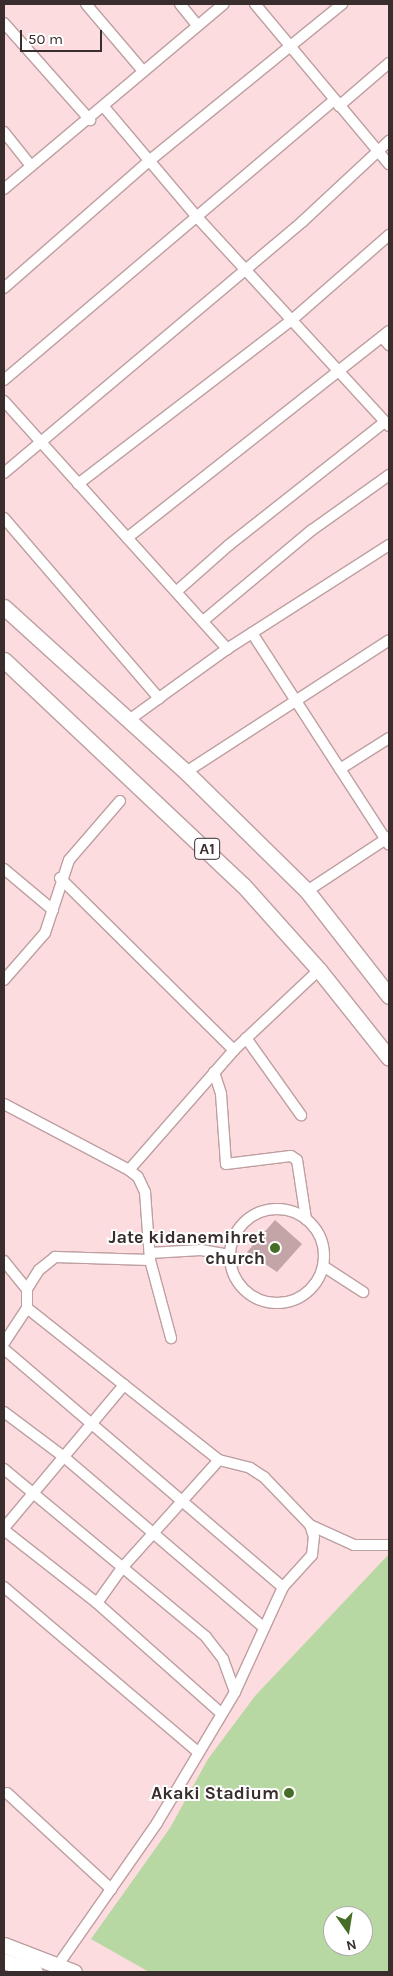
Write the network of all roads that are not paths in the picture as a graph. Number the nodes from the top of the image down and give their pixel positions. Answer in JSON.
{"nodes":[{"id":1,"x":86,"y":4,"type":"edge"},
{"id":2,"x":180,"y":4,"type":"edge"},
{"id":3,"x":224,"y":4,"type":"edge"},
{"id":4,"x":255,"y":4,"type":"edge"},
{"id":5,"x":342,"y":4,"type":"edge"},
{"id":6,"x":4,"y":23,"type":"edge"},
{"id":7,"x":197,"y":25,"type":"junction"},
{"id":8,"x":290,"y":47,"type":"junction"},
{"id":9,"x":389,"y":63,"type":"edge"},
{"id":10,"x":143,"y":71,"type":"junction"},
{"id":11,"x":336,"y":103,"type":"junction"},
{"id":12,"x":104,"y":107,"type":"junction"},
{"id":13,"x":90,"y":120,"type":"junction"},
{"id":14,"x":4,"y":132,"type":"edge"},
{"id":15,"x":389,"y":141,"type":"edge"},
{"id":16,"x":378,"y":152,"type":"junction"},
{"id":17,"x":149,"y":161,"type":"junction"},
{"id":18,"x":389,"y":164,"type":"edge"},
{"id":19,"x":31,"y":166,"type":"junction"},
{"id":20,"x":4,"y":189,"type":"edge"},
{"id":21,"x":196,"y":216,"type":"junction"},
{"id":22,"x":389,"y":235,"type":"edge"},
{"id":23,"x":246,"y":270,"type":"junction"},
{"id":24,"x":4,"y":288,"type":"edge"},
{"id":25,"x":293,"y":319,"type":"junction"},
{"id":26,"x":387,"y":337,"type":"edge"},
{"id":27,"x":340,"y":372,"type":"junction"},
{"id":28,"x":4,"y":380,"type":"edge"},
{"id":29,"x":4,"y":401,"type":"edge"},
{"id":30,"x":387,"y":424,"type":"edge"},
{"id":31,"x":40,"y":442,"type":"junction"},
{"id":32,"x":4,"y":473,"type":"edge"},
{"id":33,"x":389,"y":475,"type":"edge"},
{"id":34,"x":78,"y":484,"type":"junction"},
{"id":35,"x":4,"y":518,"type":"edge"},
{"id":36,"x":127,"y":538,"type":"junction"},
{"id":37,"x":389,"y":545,"type":"edge"},
{"id":38,"x":177,"y":591,"type":"junction"},
{"id":39,"x":4,"y":607,"type":"edge"},
{"id":40,"x":203,"y":621,"type":"junction"},
{"id":41,"x":252,"y":633,"type":"junction"},
{"id":42,"x":389,"y":640,"type":"edge"},
{"id":43,"x":227,"y":649,"type":"junction"},
{"id":44,"x":4,"y":661,"type":"edge"},
{"id":45,"x":159,"y":698,"type":"junction"},
{"id":46,"x":298,"y":701,"type":"junction"},
{"id":47,"x":129,"y":720,"type":"junction"},
{"id":48,"x":389,"y":738,"type":"edge"},
{"id":49,"x":340,"y":769,"type":"junction"},
{"id":50,"x":186,"y":772,"type":"junction"},
{"id":51,"x":120,"y":801,"type":"dead end"},
{"id":52,"x":388,"y":840,"type":"edge"},
{"id":53,"x":4,"y":869,"type":"edge"},
{"id":54,"x":60,"y":878,"type":"junction"},
{"id":55,"x":307,"y":891,"type":"junction"},
{"id":56,"x":53,"y":910,"type":"junction"},
{"id":57,"x":319,"y":970,"type":"junction"},
{"id":58,"x":4,"y":980,"type":"edge"},
{"id":59,"x":389,"y":996,"type":"edge"},
{"id":60,"x":246,"y":1038,"type":"junction"},
{"id":61,"x":234,"y":1050,"type":"junction"},
{"id":62,"x":389,"y":1058,"type":"edge"},
{"id":63,"x":214,"y":1072,"type":"junction"},
{"id":64,"x":4,"y":1104,"type":"edge"},
{"id":65,"x":301,"y":1115,"type":"dead end"},
{"id":66,"x":129,"y":1170,"type":"junction"},
{"id":67,"x":306,"y":1219,"type":"junction"},
{"id":68,"x":230,"y":1255,"type":"junction"},
{"id":69,"x":150,"y":1257,"type":"junction"},
{"id":70,"x":4,"y":1262,"type":"edge"},
{"id":71,"x":323,"y":1266,"type":"junction"},
{"id":72,"x":26,"y":1289,"type":"junction"},
{"id":73,"x":363,"y":1292,"type":"dead end"},
{"id":74,"x":27,"y":1308,"type":"junction"},
{"id":75,"x":171,"y":1338,"type":"dead end"},
{"id":76,"x":4,"y":1343,"type":"edge"},
{"id":77,"x":4,"y":1349,"type":"edge"},
{"id":78,"x":124,"y":1384,"type":"junction"},
{"id":79,"x":4,"y":1412,"type":"edge"},
{"id":80,"x":92,"y":1424,"type":"junction"},
{"id":81,"x":64,"y":1457,"type":"junction"},
{"id":82,"x":220,"y":1460,"type":"junction"},
{"id":83,"x":4,"y":1469,"type":"edge"},
{"id":84,"x":34,"y":1492,"type":"junction"},
{"id":85,"x":184,"y":1499,"type":"junction"},
{"id":86,"x":310,"y":1525,"type":"junction"},
{"id":87,"x":4,"y":1529,"type":"edge"},
{"id":88,"x":154,"y":1532,"type":"junction"},
{"id":89,"x":389,"y":1545,"type":"edge"},
{"id":90,"x":122,"y":1568,"type":"junction"},
{"id":91,"x":4,"y":1587,"type":"edge"},
{"id":92,"x":284,"y":1587,"type":"junction"},
{"id":93,"x":97,"y":1603,"type":"junction"},
{"id":94,"x":264,"y":1628,"type":"junction"},
{"id":95,"x":236,"y":1692,"type":"junction"},
{"id":96,"x":221,"y":1713,"type":"junction"},
{"id":97,"x":198,"y":1752,"type":"junction"},
{"id":98,"x":7,"y":1794,"type":"dead end"},
{"id":99,"x":111,"y":1889,"type":"junction"},
{"id":100,"x":4,"y":1945,"type":"edge"},
{"id":101,"x":4,"y":1961,"type":"edge"},
{"id":102,"x":58,"y":1965,"type":"junction"},
{"id":103,"x":35,"y":1972,"type":"edge"},
{"id":104,"x":74,"y":1972,"type":"edge"}],
"edges":[{"from":1,"to":10,"type":"street"},
{"from":2,"to":7,"type":"street"},
{"from":3,"to":7,"type":"street"},
{"from":4,"to":8,"type":"street"},
{"from":5,"to":8,"type":"street"},
{"from":6,"to":13,"type":"street"},
{"from":7,"to":10,"type":"street"},
{"from":8,"to":11,"type":"street"},
{"from":8,"to":17,"type":"street"},
{"from":9,"to":11,"type":"street"},
{"from":10,"to":12,"type":"street"},
{"from":11,"to":16,"type":"street"},
{"from":11,"to":21,"type":"street"},
{"from":12,"to":13,"type":"street"},
{"from":12,"to":17,"type":"street"},
{"from":13,"to":19,"type":"street"},
{"from":14,"to":19,"type":"street"},
{"from":15,"to":16,"type":"street"},
{"from":16,"to":18,"type":"street"},
{"from":16,"to":23,"type":"street"},
{"from":17,"to":21,"type":"street"},
{"from":17,"to":24,"type":"street"},
{"from":19,"to":20,"type":"street"},
{"from":21,"to":23,"type":"street"},
{"from":21,"to":28,"type":"street"},
{"from":22,"to":25,"type":"street"},
{"from":23,"to":25,"type":"street"},
{"from":23,"to":31,"type":"street"},
{"from":25,"to":27,"type":"street"},
{"from":25,"to":34,"type":"street"},
{"from":26,"to":27,"type":"street"},
{"from":27,"to":30,"type":"street"},
{"from":27,"to":36,"type":"street"},
{"from":29,"to":31,"type":"street"},
{"from":30,"to":38,"type":"street"},
{"from":31,"to":32,"type":"street"},
{"from":31,"to":34,"type":"street"},
{"from":33,"to":40,"type":"street"},
{"from":34,"to":36,"type":"street"},
{"from":35,"to":45,"type":"street"},
{"from":36,"to":38,"type":"street"},
{"from":37,"to":41,"type":"street"},
{"from":38,"to":40,"type":"street"},
{"from":39,"to":47,"type":"main road","number":"A1"},
{"from":40,"to":43,"type":"street"},
{"from":41,"to":43,"type":"street"},
{"from":41,"to":46,"type":"street"},
{"from":42,"to":46,"type":"street"},
{"from":43,"to":45,"type":"street"},
{"from":44,"to":57,"type":"main road","number":"A1"},
{"from":45,"to":47,"type":"street"},
{"from":46,"to":49,"type":"street"},
{"from":46,"to":50,"type":"street"},
{"from":47,"to":50,"type":"main road","number":"A1"},
{"from":48,"to":49,"type":"street"},
{"from":49,"to":52,"type":"street"},
{"from":50,"to":55,"type":"main road","number":"A1"},
{"from":51,"to":54,"type":"street"},
{"from":52,"to":55,"type":"street"},
{"from":53,"to":56,"type":"street"},
{"from":54,"to":56,"type":"street"},
{"from":54,"to":61,"type":"street"},
{"from":55,"to":59,"type":"main road","number":"A1"},
{"from":56,"to":58,"type":"street"},
{"from":57,"to":60,"type":"street"},
{"from":57,"to":62,"type":"main road","number":"A1"},
{"from":60,"to":61,"type":"street"},
{"from":60,"to":65,"type":"street"},
{"from":61,"to":63,"type":"street"},
{"from":63,"to":66,"type":"street"},
{"from":63,"to":67,"type":"street"},
{"from":64,"to":66,"type":"street"},
{"from":66,"to":69,"type":"street"},
{"from":67,"to":68,"type":"street"},
{"from":67,"to":71,"type":"street"},
{"from":68,"to":69,"type":"street"},
{"from":68,"to":71,"type":"street"},
{"from":69,"to":72,"type":"street"},
{"from":69,"to":75,"type":"street"},
{"from":70,"to":72,"type":"street"},
{"from":71,"to":73,"type":"street"},
{"from":72,"to":74,"type":"street"},
{"from":74,"to":76,"type":"street"},
{"from":74,"to":78,"type":"street"},
{"from":77,"to":80,"type":"street"},
{"from":78,"to":80,"type":"street"},
{"from":78,"to":82,"type":"street"},
{"from":79,"to":81,"type":"street"},
{"from":80,"to":81,"type":"street"},
{"from":80,"to":85,"type":"street"},
{"from":81,"to":84,"type":"street"},
{"from":81,"to":88,"type":"street"},
{"from":82,"to":85,"type":"street"},
{"from":82,"to":86,"type":"street"},
{"from":83,"to":84,"type":"street"},
{"from":84,"to":87,"type":"street"},
{"from":84,"to":90,"type":"street"},
{"from":85,"to":88,"type":"street"},
{"from":85,"to":92,"type":"street"},
{"from":86,"to":89,"type":"street"},
{"from":86,"to":92,"type":"street"},
{"from":87,"to":93,"type":"street"},
{"from":88,"to":90,"type":"street"},
{"from":88,"to":94,"type":"street"},
{"from":90,"to":93,"type":"street"},
{"from":90,"to":95,"type":"street"},
{"from":91,"to":97,"type":"street"},
{"from":92,"to":94,"type":"street"},
{"from":93,"to":96,"type":"street"},
{"from":94,"to":95,"type":"street"},
{"from":95,"to":96,"type":"street"},
{"from":96,"to":97,"type":"street"},
{"from":97,"to":99,"type":"street"},
{"from":98,"to":99,"type":"street"},
{"from":99,"to":102,"type":"street"},
{"from":100,"to":102,"type":"main road"},
{"from":101,"to":103,"type":"main road"},
{"from":102,"to":104,"type":"main road"}]}
